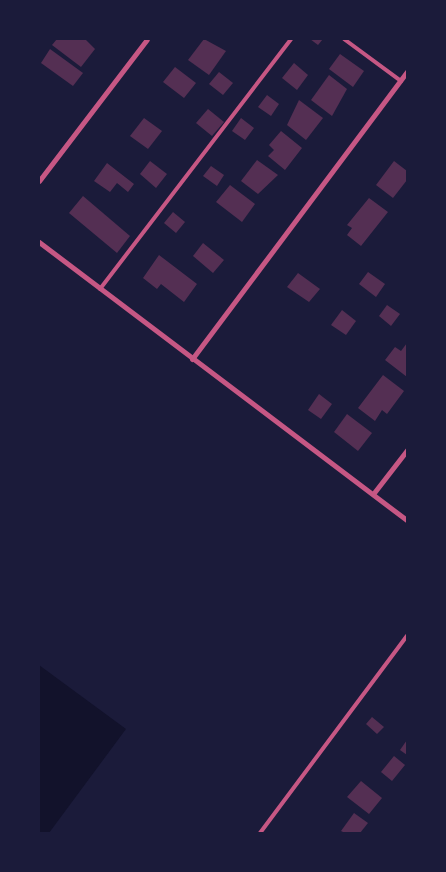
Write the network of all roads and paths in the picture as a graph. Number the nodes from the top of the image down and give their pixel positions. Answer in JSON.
{"nodes":[{"id":1,"x":146,"y":39,"type":"edge"},
{"id":2,"x":291,"y":39,"type":"edge"},
{"id":3,"x":344,"y":39,"type":"edge"},
{"id":4,"x":407,"y":72,"type":"edge"},
{"id":5,"x":400,"y":81,"type":"junction"},
{"id":6,"x":39,"y":181,"type":"edge"},
{"id":7,"x":39,"y":242,"type":"edge"},
{"id":8,"x":100,"y":289,"type":"junction"},
{"id":9,"x":192,"y":358,"type":"junction"},
{"id":10,"x":407,"y":450,"type":"edge"},
{"id":11,"x":373,"y":494,"type":"junction"},
{"id":12,"x":407,"y":520,"type":"edge"},
{"id":13,"x":407,"y":636,"type":"edge"},
{"id":14,"x":260,"y":833,"type":"edge"}],
"edges":[{"from":1,"to":6,"type":"street"},
{"from":2,"to":8,"type":"lane"},
{"from":3,"to":5,"type":"lane"},
{"from":4,"to":5,"type":"street"},
{"from":5,"to":9,"type":"street"},
{"from":7,"to":8,"type":"street"},
{"from":8,"to":9,"type":"street"},
{"from":9,"to":11,"type":"street"},
{"from":10,"to":11,"type":"street"},
{"from":11,"to":12,"type":"street"},
{"from":13,"to":14,"type":"lane"}]}
